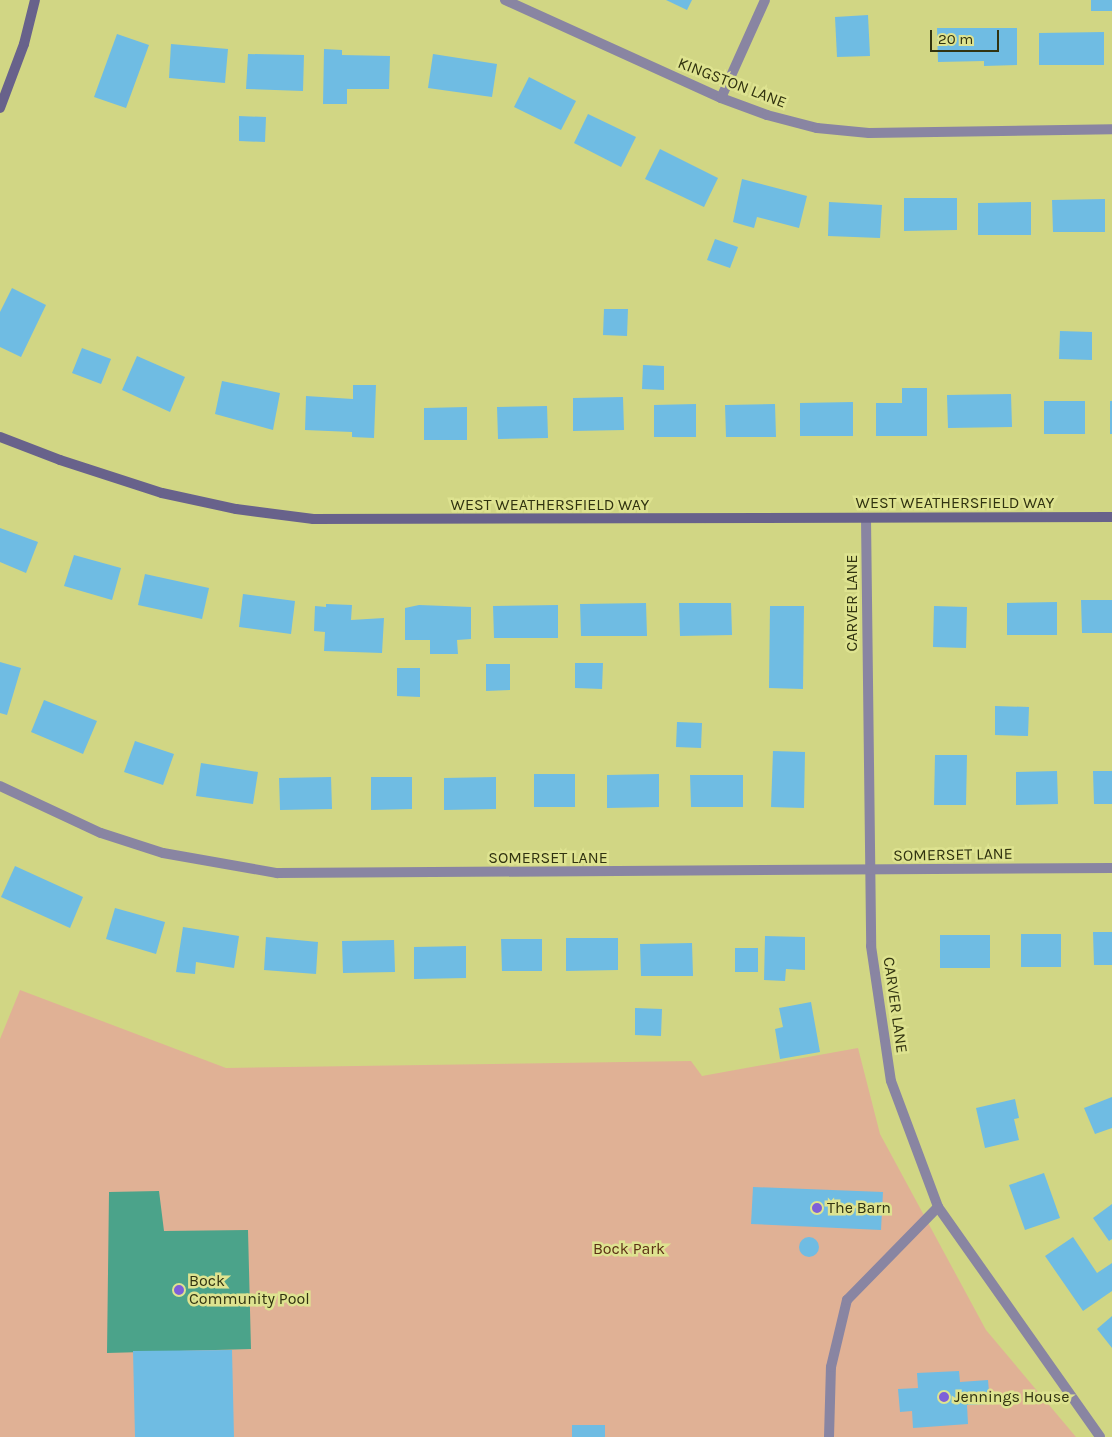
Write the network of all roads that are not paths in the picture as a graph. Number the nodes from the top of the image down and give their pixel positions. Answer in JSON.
{"nodes":[{"id":1,"x":35,"y":0,"type":"edge"},
{"id":2,"x":506,"y":0,"type":"edge"},
{"id":3,"x":765,"y":0,"type":"edge"},
{"id":4,"x":721,"y":98,"type":"junction"},
{"id":5,"x":0,"y":108,"type":"edge"},
{"id":6,"x":1112,"y":129,"type":"edge"},
{"id":7,"x":0,"y":437,"type":"edge"},
{"id":8,"x":1112,"y":516,"type":"edge"},
{"id":9,"x":866,"y":518,"type":"junction"},
{"id":10,"x":0,"y":786,"type":"edge"},
{"id":11,"x":1112,"y":868,"type":"edge"},
{"id":12,"x":869,"y":871,"type":"junction"},
{"id":13,"x":938,"y":1207,"type":"junction"},
{"id":14,"x":829,"y":1437,"type":"edge"},
{"id":15,"x":1100,"y":1437,"type":"edge"}],
"edges":[{"from":1,"to":5,"type":"street"},
{"from":2,"to":4,"type":"street","name":"KINGSTON LANE"},
{"from":3,"to":4,"type":"street"},
{"from":4,"to":6,"type":"street","name":"KINGSTON LANE"},
{"from":7,"to":9,"type":"street","name":"WEST WEATHERSFIELD WAY"},
{"from":8,"to":9,"type":"street","name":"WEST WEATHERSFIELD WAY"},
{"from":9,"to":12,"type":"street","name":"CARVER LANE"},
{"from":10,"to":12,"type":"street","name":"SOMERSET LANE"},
{"from":11,"to":12,"type":"street","name":"SOMERSET LANE"},
{"from":12,"to":13,"type":"street","name":"CARVER LANE"},
{"from":13,"to":14,"type":"street"},
{"from":13,"to":15,"type":"street","name":"CARVER LANE"}]}
